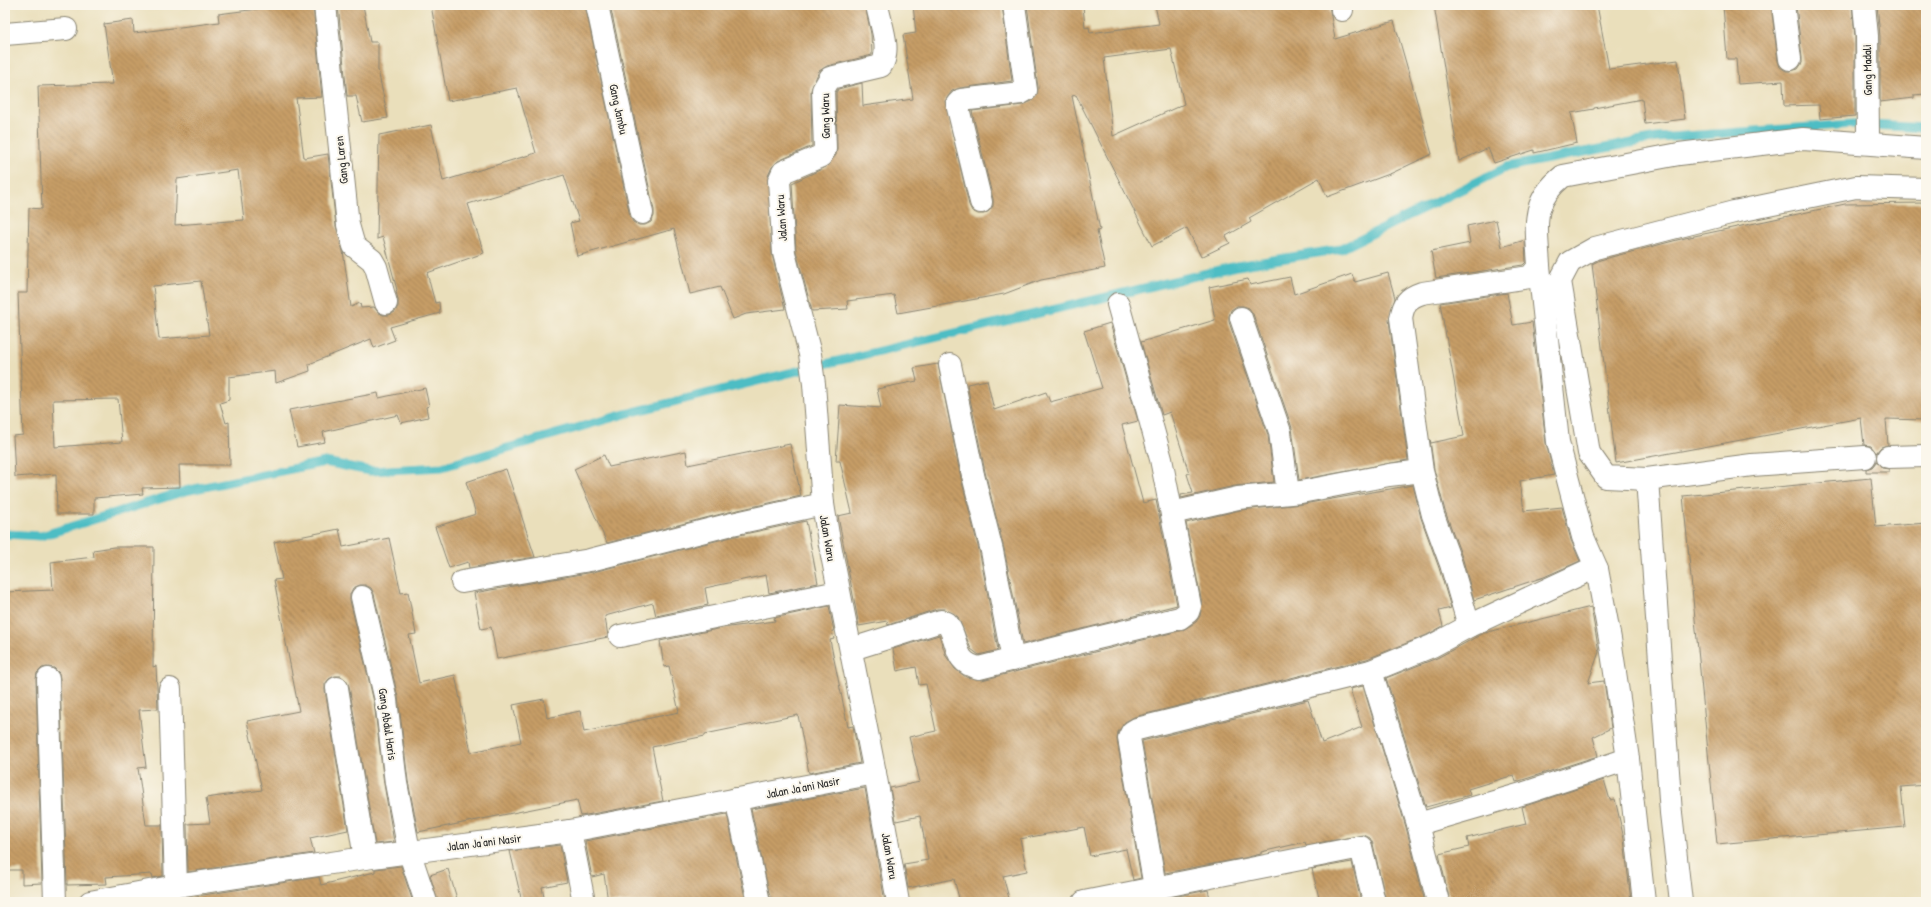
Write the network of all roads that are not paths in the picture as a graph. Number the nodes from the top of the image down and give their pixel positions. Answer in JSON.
{"nodes":[{"id":1,"x":325,"y":5,"type":"edge"},
{"id":2,"x":597,"y":5,"type":"edge"},
{"id":3,"x":877,"y":5,"type":"edge"},
{"id":4,"x":1014,"y":5,"type":"edge"},
{"id":5,"x":1783,"y":5,"type":"edge"},
{"id":6,"x":1864,"y":5,"type":"edge"},
{"id":7,"x":66,"y":29,"type":"dead end"},
{"id":8,"x":5,"y":34,"type":"edge"},
{"id":9,"x":1790,"y":58,"type":"dead end"},
{"id":10,"x":1868,"y":128,"type":"dead end"},
{"id":11,"x":1926,"y":148,"type":"edge"},
{"id":12,"x":783,"y":172,"type":"joint"},
{"id":13,"x":1926,"y":189,"type":"edge"},
{"id":14,"x":981,"y":202,"type":"dead end"},
{"id":15,"x":642,"y":213,"type":"dead end"},
{"id":16,"x":1539,"y":266,"type":"junction"},
{"id":17,"x":386,"y":303,"type":"dead end"},
{"id":18,"x":1118,"y":304,"type":"dead end"},
{"id":19,"x":1241,"y":318,"type":"dead end"},
{"id":20,"x":950,"y":365,"type":"dead end"},
{"id":21,"x":1926,"y":456,"type":"edge"},
{"id":22,"x":1865,"y":457,"type":"dead end"},
{"id":23,"x":1888,"y":457,"type":"dead end"},
{"id":24,"x":1422,"y":471,"type":"junction"},
{"id":25,"x":1647,"y":479,"type":"junction"},
{"id":26,"x":1288,"y":493,"type":"junction"},
{"id":27,"x":823,"y":504,"type":"junction"},
{"id":28,"x":1172,"y":513,"type":"junction"},
{"id":29,"x":1597,"y":569,"type":"junction"},
{"id":30,"x":462,"y":582,"type":"dead end"},
{"id":31,"x":838,"y":592,"type":"junction"},
{"id":32,"x":362,"y":597,"type":"dead end"},
{"id":33,"x":1469,"y":626,"type":"junction"},
{"id":34,"x":620,"y":636,"type":"dead end"},
{"id":35,"x":852,"y":649,"type":"junction"},
{"id":36,"x":1013,"y":660,"type":"junction"},
{"id":37,"x":1371,"y":671,"type":"junction"},
{"id":38,"x":48,"y":678,"type":"dead end"},
{"id":39,"x":337,"y":688,"type":"dead end"},
{"id":40,"x":170,"y":689,"type":"dead end"},
{"id":41,"x":1628,"y":759,"type":"junction"},
{"id":42,"x":875,"y":773,"type":"junction"},
{"id":43,"x":736,"y":799,"type":"junction"},
{"id":44,"x":1418,"y":824,"type":"junction"},
{"id":45,"x":570,"y":831,"type":"junction"},
{"id":46,"x":409,"y":851,"type":"junction"},
{"id":47,"x":365,"y":858,"type":"junction"},
{"id":48,"x":176,"y":886,"type":"junction"},
{"id":49,"x":1155,"y":887,"type":"junction"},
{"id":50,"x":1113,"y":900,"type":"edge"},
{"id":51,"x":55,"y":902,"type":"edge"},
{"id":52,"x":90,"y":902,"type":"edge"},
{"id":53,"x":426,"y":902,"type":"edge"},
{"id":54,"x":584,"y":902,"type":"edge"},
{"id":55,"x":758,"y":902,"type":"edge"},
{"id":56,"x":898,"y":902,"type":"edge"},
{"id":57,"x":1084,"y":902,"type":"edge"},
{"id":58,"x":1374,"y":902,"type":"edge"},
{"id":59,"x":1438,"y":902,"type":"edge"},
{"id":60,"x":1644,"y":902,"type":"edge"},
{"id":61,"x":1681,"y":902,"type":"edge"}],
"edges":[{"from":1,"to":17,"type":"street","name":"Gang Laren"},
{"from":2,"to":15,"type":"street","name":"Gang Jambu"},
{"from":3,"to":12,"type":"street","name":"Gang Waru"},
{"from":4,"to":14,"type":"street"},
{"from":5,"to":9,"type":"street"},
{"from":6,"to":10,"type":"street","name":"Gang Madali"},
{"from":7,"to":8,"type":"street"},
{"from":11,"to":16,"type":"street"},
{"from":12,"to":27,"type":"street","name":"Jalan Waru"},
{"from":13,"to":25,"type":"street"},
{"from":16,"to":24,"type":"street"},
{"from":16,"to":29,"type":"street"},
{"from":18,"to":28,"type":"street"},
{"from":19,"to":26,"type":"street"},
{"from":20,"to":36,"type":"street"},
{"from":21,"to":23,"type":"street"},
{"from":22,"to":25,"type":"street"},
{"from":24,"to":26,"type":"street"},
{"from":24,"to":33,"type":"street"},
{"from":25,"to":61,"type":"street"},
{"from":26,"to":28,"type":"street"},
{"from":27,"to":30,"type":"street"},
{"from":27,"to":31,"type":"street","name":"Jalan Waru"},
{"from":28,"to":36,"type":"street"},
{"from":29,"to":33,"type":"street"},
{"from":29,"to":41,"type":"street"},
{"from":31,"to":34,"type":"street"},
{"from":31,"to":35,"type":"street","name":"Jalan Waru"},
{"from":32,"to":46,"type":"street","name":"Gang Abdul Haris"},
{"from":33,"to":37,"type":"street"},
{"from":35,"to":36,"type":"street"},
{"from":35,"to":42,"type":"street","name":"Jalan Waru"},
{"from":37,"to":44,"type":"street"},
{"from":37,"to":49,"type":"street"},
{"from":38,"to":51,"type":"street"},
{"from":39,"to":47,"type":"street"},
{"from":40,"to":48,"type":"street"},
{"from":41,"to":44,"type":"street"},
{"from":41,"to":60,"type":"street"},
{"from":42,"to":43,"type":"street","name":"Jalan Ja'ani Nasir"},
{"from":42,"to":56,"type":"street","name":"Jalan Waru"},
{"from":43,"to":45,"type":"street","name":"Jalan Ja'ani Nasir"},
{"from":43,"to":55,"type":"street"},
{"from":44,"to":59,"type":"street"},
{"from":45,"to":46,"type":"street","name":"Jalan Ja'ani Nasir"},
{"from":45,"to":54,"type":"street"},
{"from":46,"to":47,"type":"street","name":"Jalan Ja'ani Nasir"},
{"from":46,"to":53,"type":"street","name":"Gang Abdul Haris"},
{"from":47,"to":48,"type":"street","name":"Jalan Ja'ani Nasir"},
{"from":48,"to":52,"type":"street","name":"Jalan Ja'ani Nasir"},
{"from":49,"to":50,"type":"street"},
{"from":49,"to":58,"type":"street"},
{"from":50,"to":57,"type":"street"}]}
